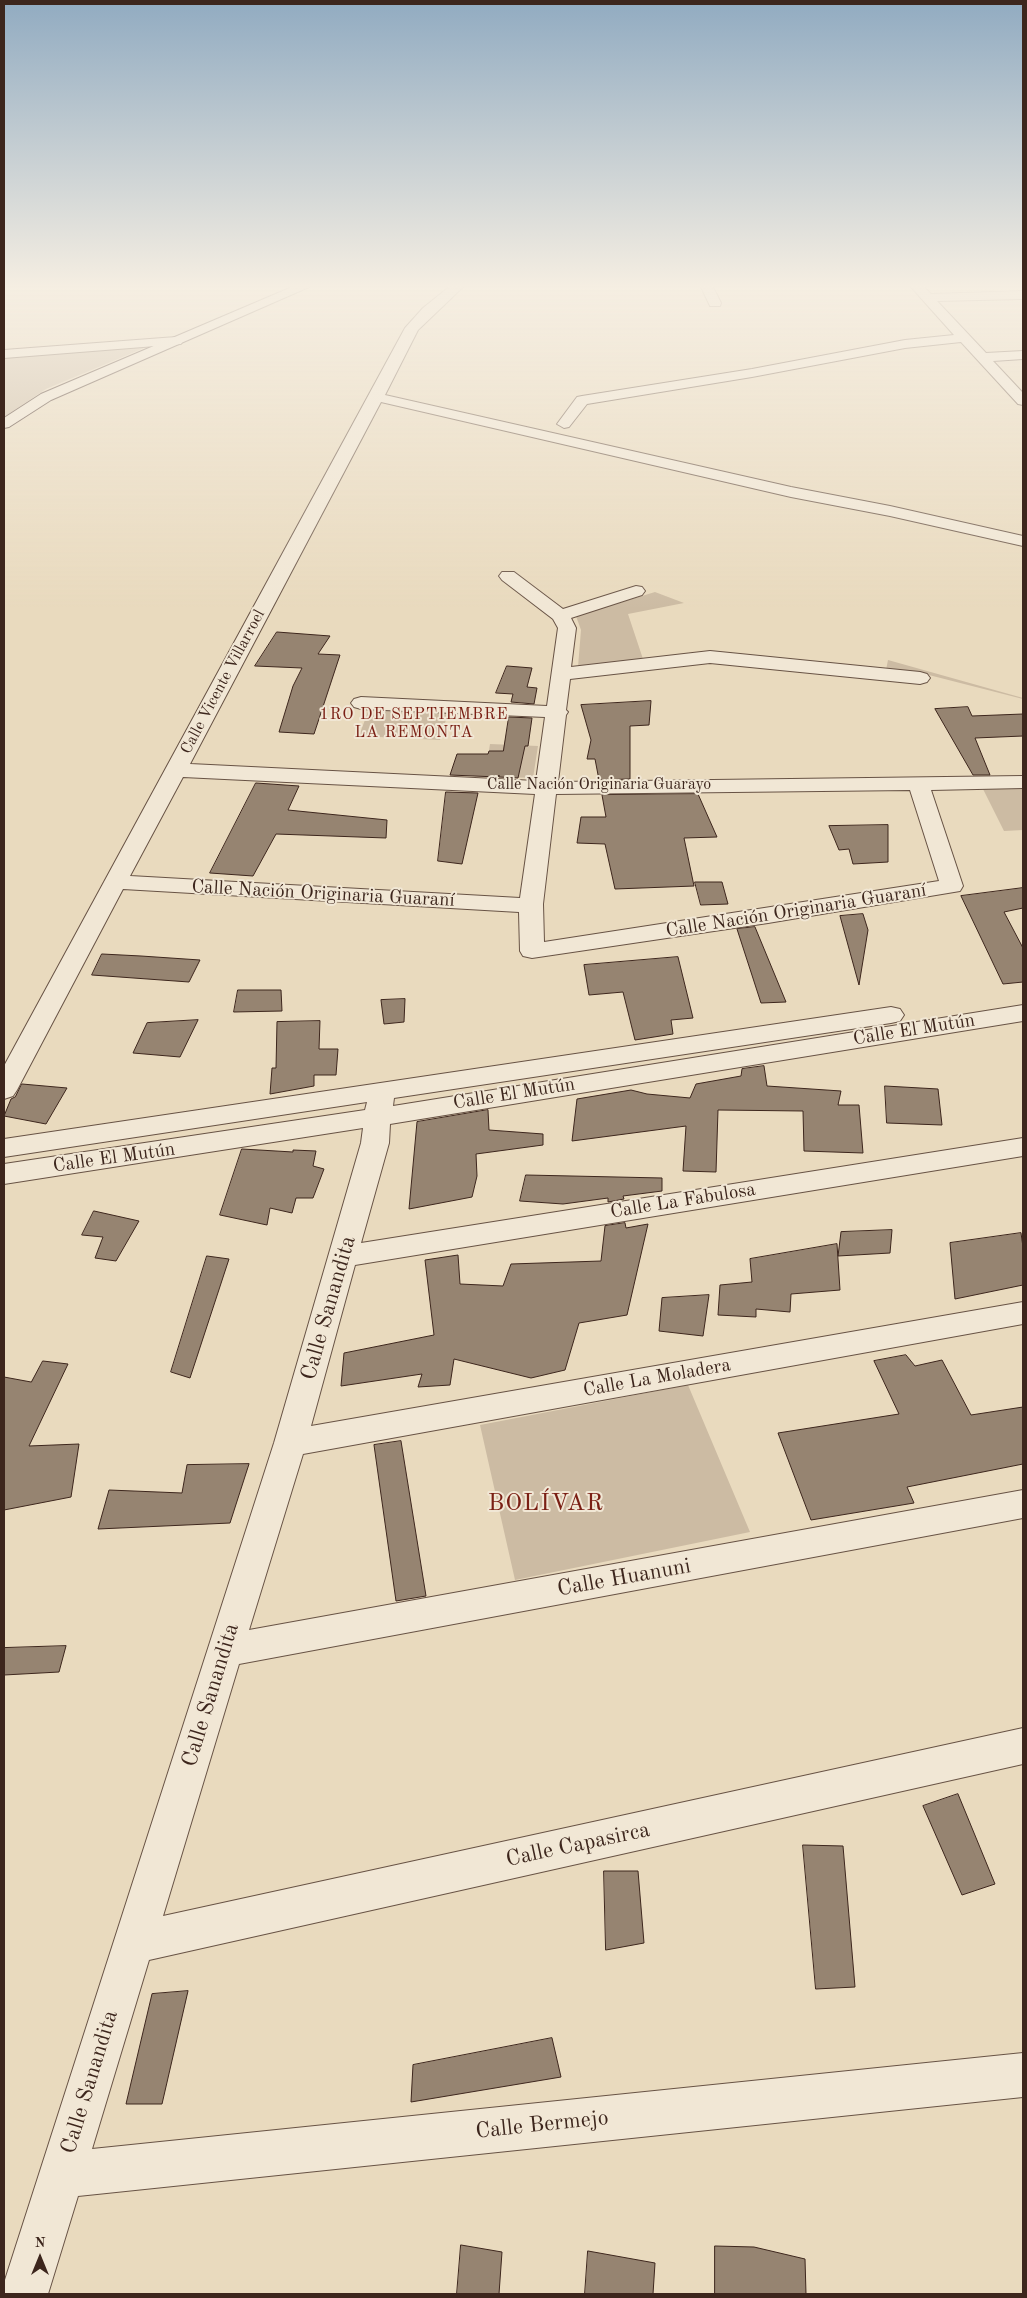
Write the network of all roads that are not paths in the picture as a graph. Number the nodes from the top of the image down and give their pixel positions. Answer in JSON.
{"nodes":[{"id":1,"x":52,"y":394,"type":"edge"},
{"id":2,"x":377,"y":394,"type":"edge"},
{"id":3,"x":618,"y":394,"type":"edge"},
{"id":4,"x":376,"y":397,"type":"junction"},
{"id":5,"x":4,"y":424,"type":"edge"},
{"id":6,"x":564,"y":424,"type":"dead end"},
{"id":7,"x":1023,"y":541,"type":"edge"},
{"id":8,"x":508,"y":576,"type":"dead end"},
{"id":9,"x":636,"y":592,"type":"dead end"},
{"id":10,"x":560,"y":616,"type":"junction"},
{"id":11,"x":562,"y":674,"type":"junction"},
{"id":12,"x":920,"y":678,"type":"dead end"},
{"id":13,"x":361,"y":703,"type":"dead end"},
{"id":14,"x":558,"y":712,"type":"junction"},
{"id":15,"x":175,"y":770,"type":"junction"},
{"id":16,"x":1023,"y":782,"type":"edge"},
{"id":17,"x":918,"y":783,"type":"junction"},
{"id":18,"x":548,"y":788,"type":"junction"},
{"id":19,"x":115,"y":882,"type":"junction"},
{"id":20,"x":532,"y":906,"type":"junction"},
{"id":21,"x":1023,"y":996,"type":"edge"},
{"id":22,"x":1023,"y":1012,"type":"edge"},
{"id":23,"x":4,"y":1090,"type":"edge"},
{"id":24,"x":379,"y":1104,"type":"junction"},
{"id":25,"x":1023,"y":1147,"type":"edge"},
{"id":26,"x":4,"y":1148,"type":"edge"},
{"id":27,"x":4,"y":1174,"type":"edge"},
{"id":28,"x":344,"y":1256,"type":"junction"},
{"id":29,"x":1023,"y":1313,"type":"edge"},
{"id":30,"x":290,"y":1443,"type":"junction"},
{"id":31,"x":1023,"y":1504,"type":"edge"},
{"id":32,"x":224,"y":1651,"type":"junction"},
{"id":33,"x":1023,"y":1746,"type":"edge"},
{"id":34,"x":134,"y":1943,"type":"junction"},
{"id":35,"x":1023,"y":2075,"type":"edge"},
{"id":36,"x":61,"y":2175,"type":"junction"},
{"id":37,"x":24,"y":2294,"type":"edge"}],
"edges":[{"from":1,"to":5,"type":"street"},
{"from":2,"to":4,"type":"street","name":"Calle Vicente Villarroel"},
{"from":3,"to":6,"type":"street"},
{"from":4,"to":7,"type":"street"},
{"from":4,"to":15,"type":"street","name":"Calle Vicente Villarroel"},
{"from":8,"to":10,"type":"street"},
{"from":9,"to":10,"type":"street"},
{"from":10,"to":11,"type":"street"},
{"from":11,"to":12,"type":"street"},
{"from":11,"to":14,"type":"street"},
{"from":13,"to":14,"type":"street"},
{"from":14,"to":18,"type":"street"},
{"from":15,"to":18,"type":"street","name":"Calle Nación Originaria Guarayo"},
{"from":15,"to":19,"type":"street","name":"Calle Vicente Villarroel"},
{"from":16,"to":17,"type":"street","name":"Calle Nación Originaria Guarayo"},
{"from":17,"to":18,"type":"street","name":"Calle Nación Originaria Guarayo"},
{"from":17,"to":20,"type":"street","name":"Calle Nación Originaria Guaraní"},
{"from":18,"to":20,"type":"street"},
{"from":19,"to":20,"type":"street","name":"Calle Nación Originaria Guaraní"},
{"from":19,"to":23,"type":"street","name":"Calle Vicente Villarroel"},
{"from":21,"to":24,"type":"street","name":"Calle El Mutún"},
{"from":22,"to":24,"type":"street","name":"Calle El Mutún"},
{"from":24,"to":26,"type":"street","name":"Calle El Mutún"},
{"from":24,"to":27,"type":"street","name":"Calle El Mutún"},
{"from":24,"to":28,"type":"street","name":"Calle Sanandita"},
{"from":25,"to":28,"type":"street","name":"Calle La Fabulosa"},
{"from":28,"to":30,"type":"street","name":"Calle Sanandita"},
{"from":29,"to":30,"type":"street","name":"Calle La Moladera"},
{"from":30,"to":32,"type":"street","name":"Calle Sanandita"},
{"from":31,"to":32,"type":"street","name":"Calle Huanuni"},
{"from":32,"to":34,"type":"street","name":"Calle Sanandita"},
{"from":33,"to":34,"type":"street","name":"Calle Capasirca"},
{"from":34,"to":36,"type":"street","name":"Calle Sanandita"},
{"from":35,"to":36,"type":"street","name":"Calle Bermejo"},
{"from":36,"to":37,"type":"street","name":"Calle Sanandita"}]}
